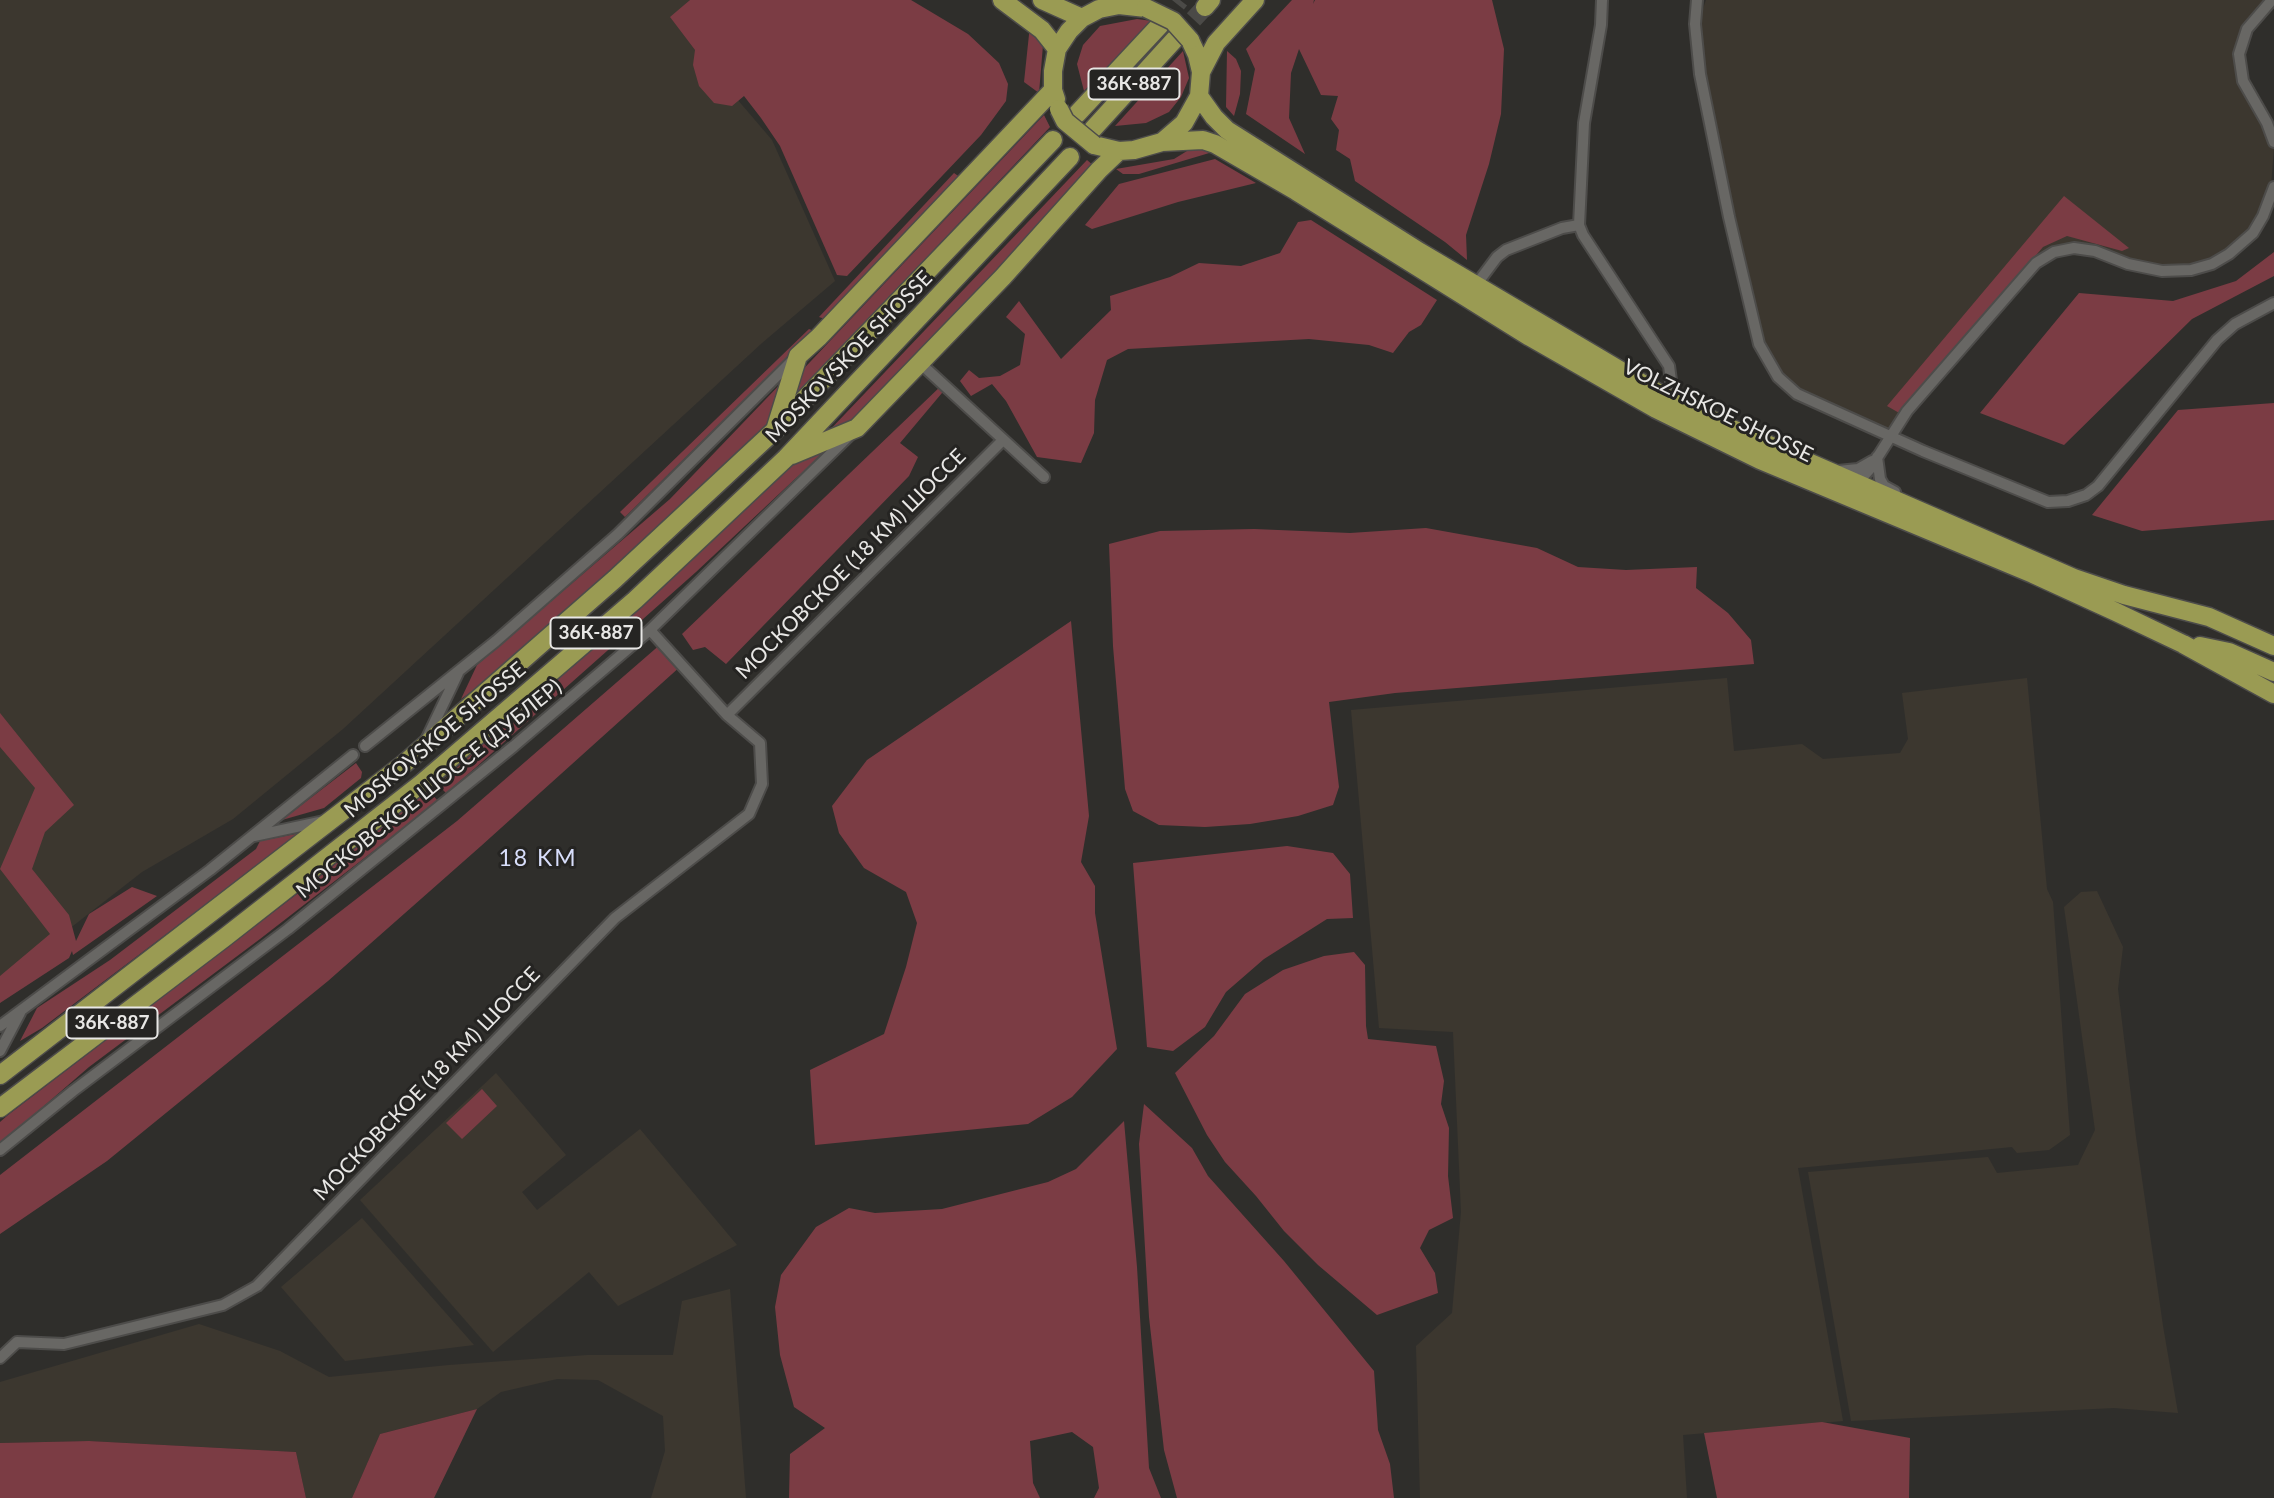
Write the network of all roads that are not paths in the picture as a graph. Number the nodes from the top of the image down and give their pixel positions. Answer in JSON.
{"nodes":[{"id":1,"x":1002,"y":0,"type":"edge"},
{"id":2,"x":1042,"y":0,"type":"edge"},
{"id":3,"x":1255,"y":0,"type":"edge"},
{"id":4,"x":1602,"y":0,"type":"edge"},
{"id":5,"x":1697,"y":0,"type":"edge"},
{"id":6,"x":2272,"y":0,"type":"edge"},
{"id":7,"x":1122,"y":2,"type":"edge"},
{"id":8,"x":1082,"y":18,"type":"junction"},
{"id":9,"x":1160,"y":25,"type":"tunnel mouth"},
{"id":10,"x":1183,"y":39,"type":"junction"},
{"id":11,"x":1057,"y":49,"type":"junction"},
{"id":12,"x":1201,"y":72,"type":"junction"},
{"id":13,"x":1053,"y":90,"type":"junction"},
{"id":14,"x":1199,"y":96,"type":"junction"},
{"id":15,"x":1077,"y":114,"type":"dead end"},
{"id":16,"x":1094,"y":137,"type":"junction"},
{"id":17,"x":1053,"y":140,"type":"dead end"},
{"id":18,"x":1162,"y":142,"type":"junction"},
{"id":19,"x":2274,"y":142,"type":"edge"},
{"id":20,"x":1119,"y":151,"type":"junction"},
{"id":21,"x":1070,"y":157,"type":"dead end"},
{"id":22,"x":2274,"y":187,"type":"edge"},
{"id":23,"x":1579,"y":225,"type":"junction"},
{"id":24,"x":1476,"y":285,"type":"junction"},
{"id":25,"x":2274,"y":303,"type":"edge"},
{"id":26,"x":798,"y":356,"type":"junction"},
{"id":27,"x":920,"y":363,"type":"junction"},
{"id":28,"x":1666,"y":399,"type":"junction"},
{"id":29,"x":857,"y":428,"type":"junction"},
{"id":30,"x":775,"y":430,"type":"junction"},
{"id":31,"x":1891,"y":437,"type":"junction"},
{"id":32,"x":1003,"y":440,"type":"junction"},
{"id":33,"x":1877,"y":457,"type":"junction"},
{"id":34,"x":786,"y":458,"type":"junction"},
{"id":35,"x":1818,"y":468,"type":"junction"},
{"id":36,"x":1790,"y":474,"type":"junction"},
{"id":37,"x":1044,"y":477,"type":"dead end"},
{"id":38,"x":1857,"y":485,"type":"junction"},
{"id":39,"x":1878,"y":502,"type":"junction"},
{"id":40,"x":1943,"y":521,"type":"junction"},
{"id":41,"x":650,"y":630,"type":"junction"},
{"id":42,"x":2183,"y":644,"type":"junction"},
{"id":43,"x":2274,"y":646,"type":"edge"},
{"id":44,"x":459,"y":671,"type":"junction"},
{"id":45,"x":2274,"y":672,"type":"edge"},
{"id":46,"x":2274,"y":694,"type":"edge"},
{"id":47,"x":727,"y":715,"type":"junction"},
{"id":48,"x":365,"y":746,"type":"dead end"},
{"id":49,"x":423,"y":748,"type":"junction"},
{"id":50,"x":353,"y":755,"type":"dead end"},
{"id":51,"x":383,"y":779,"type":"junction"},
{"id":52,"x":399,"y":802,"type":"junction"},
{"id":53,"x":335,"y":819,"type":"junction"},
{"id":54,"x":251,"y":836,"type":"junction"},
{"id":55,"x":21,"y":1010,"type":"junction"},
{"id":56,"x":0,"y":1026,"type":"edge"},
{"id":57,"x":0,"y":1051,"type":"edge"},
{"id":58,"x":0,"y":1075,"type":"edge"},
{"id":59,"x":0,"y":1108,"type":"edge"},
{"id":60,"x":0,"y":1150,"type":"edge"},
{"id":61,"x":0,"y":1358,"type":"edge"}],
"edges":[{"from":1,"to":11,"type":"main road"},
{"from":2,"to":8,"type":"main road"},
{"from":3,"to":12,"type":"main road"},
{"from":4,"to":23,"type":"street"},
{"from":5,"to":31,"type":"street"},
{"from":6,"to":19,"type":"street"},
{"from":7,"to":8,"type":"main road"},
{"from":7,"to":10,"type":"main road","bridge":true},
{"from":8,"to":11,"type":"main road"},
{"from":9,"to":15,"type":"main road","number":"36К-887"},
{"from":10,"to":12,"type":"main road"},
{"from":10,"to":16,"type":"main road","number":"36К-887"},
{"from":11,"to":13,"type":"main road"},
{"from":12,"to":14,"type":"main road"},
{"from":13,"to":16,"type":"main road","bridge":true},
{"from":13,"to":26,"type":"main road"},
{"from":14,"to":18,"type":"main road"},
{"from":14,"to":24,"type":"main road","name":"VOLZHSKOE SHOSSE"},
{"from":16,"to":20,"type":"main road"},
{"from":17,"to":30,"type":"main road","name":"MOSKOVSKOE SHOSSE","number":"36К-887"},
{"from":18,"to":20,"type":"main road","name":"VOLZHSKOE SHOSSE"},
{"from":18,"to":36,"type":"main road","name":"VOLZHSKOE SHOSSE"},
{"from":20,"to":27,"type":"main road"},
{"from":21,"to":34,"type":"main road","name":"MOSKOVSKOE SHOSSE","number":"36К-887"},
{"from":22,"to":31,"type":"street"},
{"from":23,"to":24,"type":"street"},
{"from":23,"to":28,"type":"street"},
{"from":24,"to":28,"type":"main road","name":"VOLZHSKOE SHOSSE"},
{"from":25,"to":31,"type":"street"},
{"from":26,"to":30,"type":"main road"},
{"from":26,"to":44,"type":"street"},
{"from":27,"to":29,"type":"main road"},
{"from":27,"to":32,"type":"street"},
{"from":28,"to":35,"type":"main road","name":"VOLZHSKOE SHOSSE"},
{"from":29,"to":34,"type":"main road"},
{"from":29,"to":41,"type":"street","name":"МОСКОВСКОЕ ШОССЕ (ДУБЛЕР)"},
{"from":30,"to":49,"type":"main road","name":"MOSKOVSKOE SHOSSE","number":"36К-887"},
{"from":31,"to":33,"type":"street"},
{"from":32,"to":37,"type":"street"},
{"from":32,"to":47,"type":"street","name":"МОСКОВСКОЕ (18 КМ) ШОССЕ"},
{"from":33,"to":35,"type":"street"},
{"from":33,"to":38,"type":"street"},
{"from":33,"to":40,"type":"street"},
{"from":34,"to":52,"type":"main road","name":"MOSKOVSKOE SHOSSE","number":"36К-887"},
{"from":35,"to":38,"type":"main road","name":"VOLZHSKOE SHOSSE"},
{"from":36,"to":38,"type":"street"},
{"from":36,"to":39,"type":"main road","name":"VOLZHSKOE SHOSSE"},
{"from":38,"to":39,"type":"main road","name":"VOLZHSKOE SHOSSE"},
{"from":39,"to":40,"type":"main road","name":"VOLZHSKOE SHOSSE"},
{"from":39,"to":42,"type":"main road","name":"VOLZHSKOE SHOSSE"},
{"from":40,"to":43,"type":"main road","name":"VOLZHSKOE SHOSSE"},
{"from":41,"to":47,"type":"street","name":"МОСКОВСКОЕ (18 КМ) ШОССЕ"},
{"from":41,"to":60,"type":"street","name":"МОСКОВСКОЕ ШОССЕ (ДУБЛЕР)"},
{"from":42,"to":45,"type":"main road"},
{"from":42,"to":46,"type":"main road","name":"VOLZHSKOE SHOSSE"},
{"from":44,"to":48,"type":"street"},
{"from":44,"to":49,"type":"street"},
{"from":47,"to":61,"type":"street","name":"МОСКОВСКОЕ (18 КМ) ШОССЕ"},
{"from":49,"to":51,"type":"main road","name":"MOSKOVSKOE SHOSSE","number":"36К-887"},
{"from":50,"to":54,"type":"street"},
{"from":51,"to":52,"type":"main road"},
{"from":51,"to":53,"type":"main road","name":"MOSKOVSKOE SHOSSE","number":"36К-887"},
{"from":52,"to":59,"type":"main road","name":"MOSKOVSKOE SHOSSE","number":"36К-887"},
{"from":53,"to":54,"type":"street"},
{"from":53,"to":58,"type":"main road","name":"MOSKOVSKOE SHOSSE","number":"36К-887"},
{"from":54,"to":55,"type":"street"},
{"from":55,"to":56,"type":"street"},
{"from":55,"to":57,"type":"street"}]}
